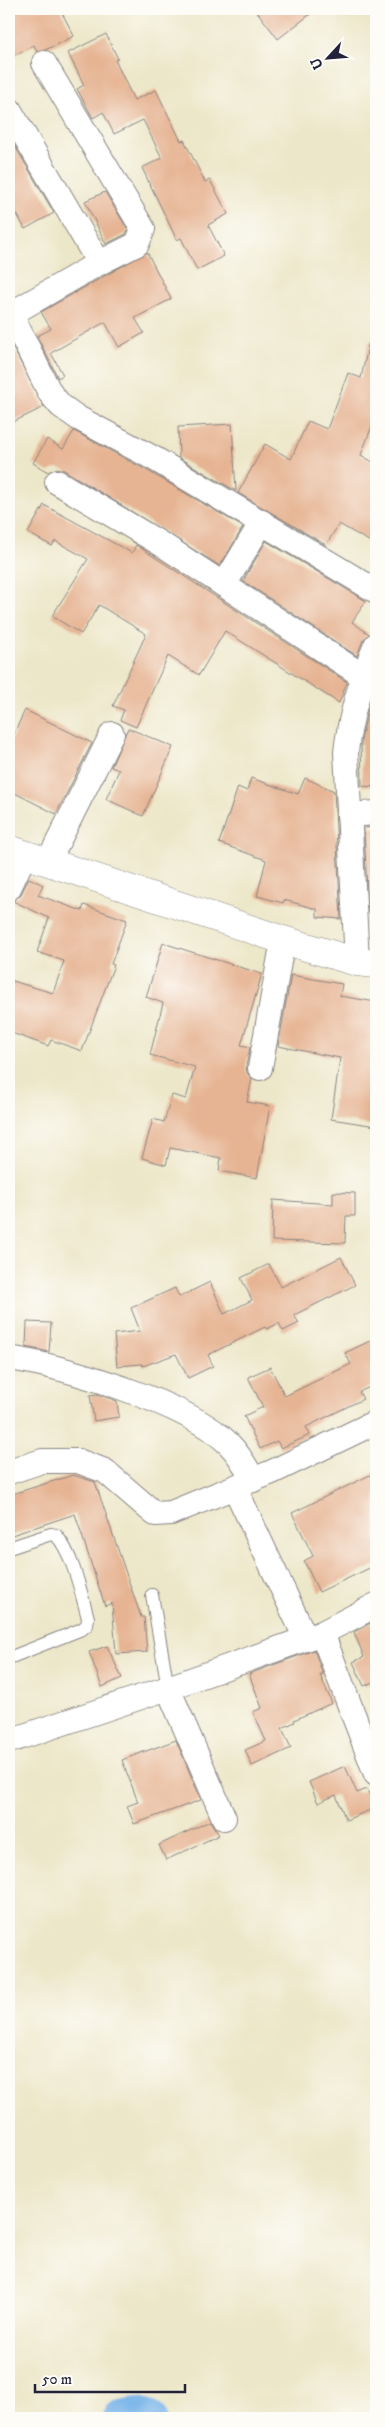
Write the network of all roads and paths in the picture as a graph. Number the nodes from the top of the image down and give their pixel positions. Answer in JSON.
{"nodes":[{"id":1,"x":44,"y":63,"type":"dead end"},
{"id":2,"x":9,"y":109,"type":"edge"},
{"id":3,"x":99,"y":263,"type":"junction"},
{"id":4,"x":10,"y":315,"type":"edge"},
{"id":5,"x":57,"y":482,"type":"dead end"},
{"id":6,"x":262,"y":522,"type":"junction"},
{"id":7,"x":224,"y":585,"type":"junction"},
{"id":8,"x":376,"y":591,"type":"edge"},
{"id":9,"x":376,"y":645,"type":"edge"},
{"id":10,"x":363,"y":676,"type":"junction"},
{"id":11,"x":112,"y":734,"type":"dead end"},
{"id":12,"x":376,"y":813,"type":"edge"},
{"id":13,"x":349,"y":815,"type":"junction"},
{"id":14,"x":27,"y":855,"type":"edge"},
{"id":15,"x":9,"y":888,"type":"edge"},
{"id":16,"x":283,"y":940,"type":"junction"},
{"id":17,"x":367,"y":963,"type":"edge"},
{"id":18,"x":260,"y":1068,"type":"dead end"},
{"id":19,"x":9,"y":1358,"type":"edge"},
{"id":20,"x":376,"y":1422,"type":"edge"},
{"id":21,"x":9,"y":1472,"type":"edge"},
{"id":22,"x":244,"y":1484,"type":"junction"},
{"id":23,"x":9,"y":1548,"type":"edge"},
{"id":24,"x":152,"y":1595,"type":"dead end"},
{"id":25,"x":376,"y":1605,"type":"edge"},
{"id":26,"x":314,"y":1636,"type":"junction"},
{"id":27,"x":9,"y":1658,"type":"edge"},
{"id":28,"x":168,"y":1688,"type":"junction"},
{"id":29,"x":9,"y":1742,"type":"edge"},
{"id":30,"x":376,"y":1774,"type":"edge"},
{"id":31,"x":224,"y":1818,"type":"dead end"}],
"edges":[{"from":1,"to":3,"type":"street"},
{"from":2,"to":3,"type":"street"},
{"from":3,"to":4,"type":"street"},
{"from":4,"to":6,"type":"street"},
{"from":5,"to":7,"type":"street"},
{"from":6,"to":7,"type":"street"},
{"from":6,"to":8,"type":"street"},
{"from":7,"to":10,"type":"street"},
{"from":9,"to":10,"type":"street"},
{"from":10,"to":13,"type":"street"},
{"from":11,"to":14,"type":"street"},
{"from":12,"to":13,"type":"street"},
{"from":13,"to":17,"type":"street"},
{"from":14,"to":15,"type":"street"},
{"from":14,"to":16,"type":"street"},
{"from":16,"to":17,"type":"street"},
{"from":16,"to":18,"type":"street"},
{"from":19,"to":22,"type":"street"},
{"from":20,"to":22,"type":"street"},
{"from":21,"to":22,"type":"street"},
{"from":22,"to":26,"type":"street"},
{"from":23,"to":27,"type":"lane"},
{"from":24,"to":28,"type":"lane"},
{"from":25,"to":26,"type":"street"},
{"from":26,"to":28,"type":"street"},
{"from":26,"to":30,"type":"street"},
{"from":28,"to":29,"type":"street"},
{"from":28,"to":31,"type":"street"}]}
